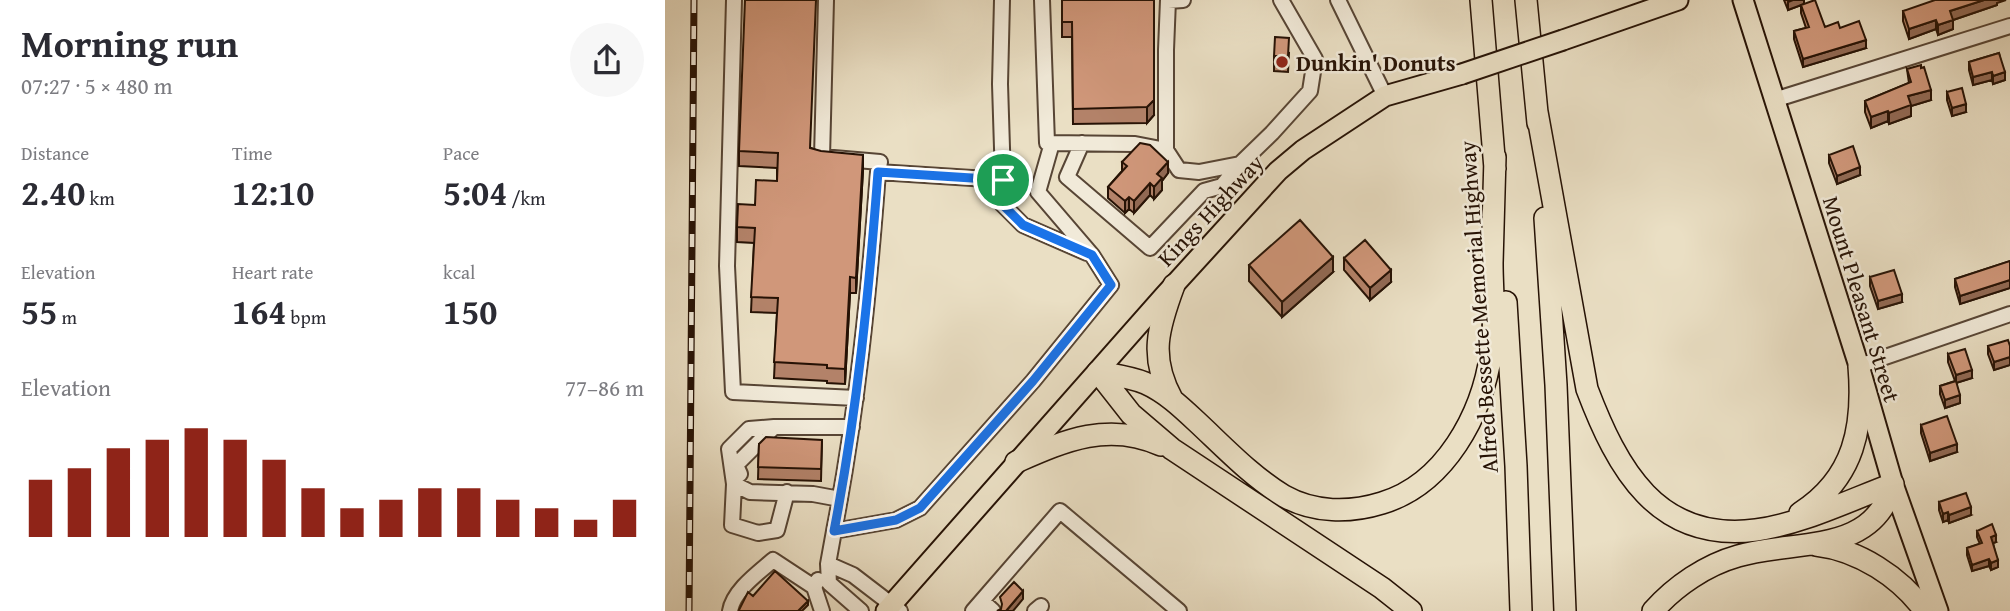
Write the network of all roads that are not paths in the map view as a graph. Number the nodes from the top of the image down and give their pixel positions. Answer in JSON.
{"nodes":[{"id":1,"x":734,"y":0,"type":"edge"},
{"id":2,"x":825,"y":0,"type":"edge"},
{"id":3,"x":1002,"y":0,"type":"edge"},
{"id":4,"x":1042,"y":0,"type":"edge"},
{"id":5,"x":1168,"y":0,"type":"edge"},
{"id":6,"x":1183,"y":0,"type":"edge"},
{"id":7,"x":1280,"y":0,"type":"edge"},
{"id":8,"x":1338,"y":0,"type":"edge"},
{"id":9,"x":1481,"y":0,"type":"edge"},
{"id":10,"x":1526,"y":0,"type":"edge"},
{"id":11,"x":1743,"y":0,"type":"edge"},
{"id":12,"x":1669,"y":2,"type":"edge"},
{"id":13,"x":2010,"y":26,"type":"edge"},
{"id":14,"x":1385,"y":96,"type":"junction"},
{"id":15,"x":1774,"y":100,"type":"junction"},
{"id":16,"x":1537,"y":112,"type":"junction"},
{"id":17,"x":1052,"y":143,"type":"junction"},
{"id":18,"x":1082,"y":143,"type":"junction"},
{"id":19,"x":1166,"y":150,"type":"junction"},
{"id":20,"x":1495,"y":157,"type":"junction"},
{"id":21,"x":1240,"y":164,"type":"junction"},
{"id":22,"x":878,"y":172,"type":"junction"},
{"id":23,"x":1003,"y":180,"type":"junction"},
{"id":24,"x":1092,"y":255,"type":"junction"},
{"id":25,"x":1174,"y":285,"type":"junction"},
{"id":26,"x":2010,"y":314,"type":"edge"},
{"id":27,"x":1859,"y":366,"type":"junction"},
{"id":28,"x":1098,"y":372,"type":"junction"},
{"id":29,"x":856,"y":398,"type":"junction"},
{"id":30,"x":1172,"y":399,"type":"junction"},
{"id":31,"x":774,"y":427,"type":"junction"},
{"id":32,"x":852,"y":427,"type":"junction"},
{"id":33,"x":1172,"y":449,"type":"junction"},
{"id":34,"x":1016,"y":462,"type":"junction"},
{"id":35,"x":734,"y":484,"type":"junction"},
{"id":36,"x":1893,"y":484,"type":"junction"},
{"id":37,"x":763,"y":492,"type":"junction"},
{"id":38,"x":787,"y":492,"type":"junction"},
{"id":39,"x":840,"y":499,"type":"junction"},
{"id":40,"x":1776,"y":525,"type":"junction"},
{"id":41,"x":834,"y":531,"type":"junction"},
{"id":42,"x":1804,"y":544,"type":"junction"},
{"id":43,"x":828,"y":564,"type":"junction"},
{"id":44,"x":814,"y":587,"type":"junction"},
{"id":45,"x":977,"y":606,"type":"edge"},
{"id":46,"x":893,"y":609,"type":"edge"},
{"id":47,"x":730,"y":611,"type":"edge"},
{"id":48,"x":822,"y":611,"type":"edge"},
{"id":49,"x":860,"y":611,"type":"edge"},
{"id":50,"x":993,"y":611,"type":"edge"},
{"id":51,"x":1178,"y":611,"type":"edge"},
{"id":52,"x":1411,"y":611,"type":"edge"},
{"id":53,"x":1521,"y":611,"type":"edge"},
{"id":54,"x":1566,"y":611,"type":"edge"},
{"id":55,"x":1653,"y":611,"type":"edge"},
{"id":56,"x":1925,"y":611,"type":"edge"},
{"id":57,"x":1938,"y":611,"type":"edge"}],
"edges":[{"from":1,"to":29,"type":"street"},
{"from":2,"to":22,"type":"street"},
{"from":3,"to":23,"type":"street"},
{"from":4,"to":17,"type":"street"},
{"from":5,"to":6,"type":"street"},
{"from":5,"to":19,"type":"street"},
{"from":7,"to":21,"type":"street"},
{"from":8,"to":14,"type":"street"},
{"from":9,"to":20,"type":"highway","name":"Alfred Bessette Memorial Highway"},
{"from":10,"to":16,"type":"highway"},
{"from":11,"to":15,"type":"main road","name":"Mount Pleasant Street"},
{"from":12,"to":14,"type":"main road","name":"Kings Highway","bridge":true},
{"from":13,"to":15,"type":"street"},
{"from":14,"to":25,"type":"main road","name":"Kings Highway"},
{"from":15,"to":27,"type":"main road","name":"Mount Pleasant Street"},
{"from":16,"to":40,"type":"highway"},
{"from":16,"to":54,"type":"highway"},
{"from":17,"to":18,"type":"street"},
{"from":17,"to":24,"type":"street"},
{"from":18,"to":19,"type":"street"},
{"from":18,"to":21,"type":"street"},
{"from":19,"to":21,"type":"street"},
{"from":20,"to":30,"type":"highway"},
{"from":20,"to":53,"type":"highway","name":"Alfred Bessette Memorial Highway"},
{"from":22,"to":23,"type":"street"},
{"from":22,"to":29,"type":"street"},
{"from":23,"to":24,"type":"street"},
{"from":24,"to":41,"type":"street"},
{"from":25,"to":28,"type":"main road","name":"Kings Highway"},
{"from":25,"to":30,"type":"highway"},
{"from":26,"to":27,"type":"street"},
{"from":27,"to":36,"type":"main road","name":"Mount Pleasant Street"},
{"from":27,"to":40,"type":"highway"},
{"from":28,"to":30,"type":"highway"},
{"from":28,"to":33,"type":"highway"},
{"from":28,"to":34,"type":"main road","name":"Kings Highway"},
{"from":29,"to":32,"type":"street"},
{"from":31,"to":32,"type":"street"},
{"from":31,"to":35,"type":"street"},
{"from":31,"to":37,"type":"street"},
{"from":32,"to":39,"type":"street"},
{"from":33,"to":34,"type":"highway"},
{"from":33,"to":52,"type":"highway"},
{"from":34,"to":46,"type":"main road","name":"Kings Highway"},
{"from":35,"to":37,"type":"street"},
{"from":35,"to":38,"type":"street"},
{"from":36,"to":40,"type":"highway"},
{"from":36,"to":42,"type":"highway"},
{"from":36,"to":57,"type":"main road","name":"Mount Pleasant Street"},
{"from":37,"to":38,"type":"street"},
{"from":38,"to":39,"type":"street"},
{"from":39,"to":41,"type":"street"},
{"from":41,"to":43,"type":"street"},
{"from":42,"to":55,"type":"highway"},
{"from":42,"to":56,"type":"highway"},
{"from":43,"to":44,"type":"street"},
{"from":43,"to":46,"type":"street"},
{"from":43,"to":49,"type":"street"},
{"from":44,"to":47,"type":"street"},
{"from":44,"to":48,"type":"street"},
{"from":45,"to":50,"type":"street"},
{"from":45,"to":51,"type":"street"}]}
